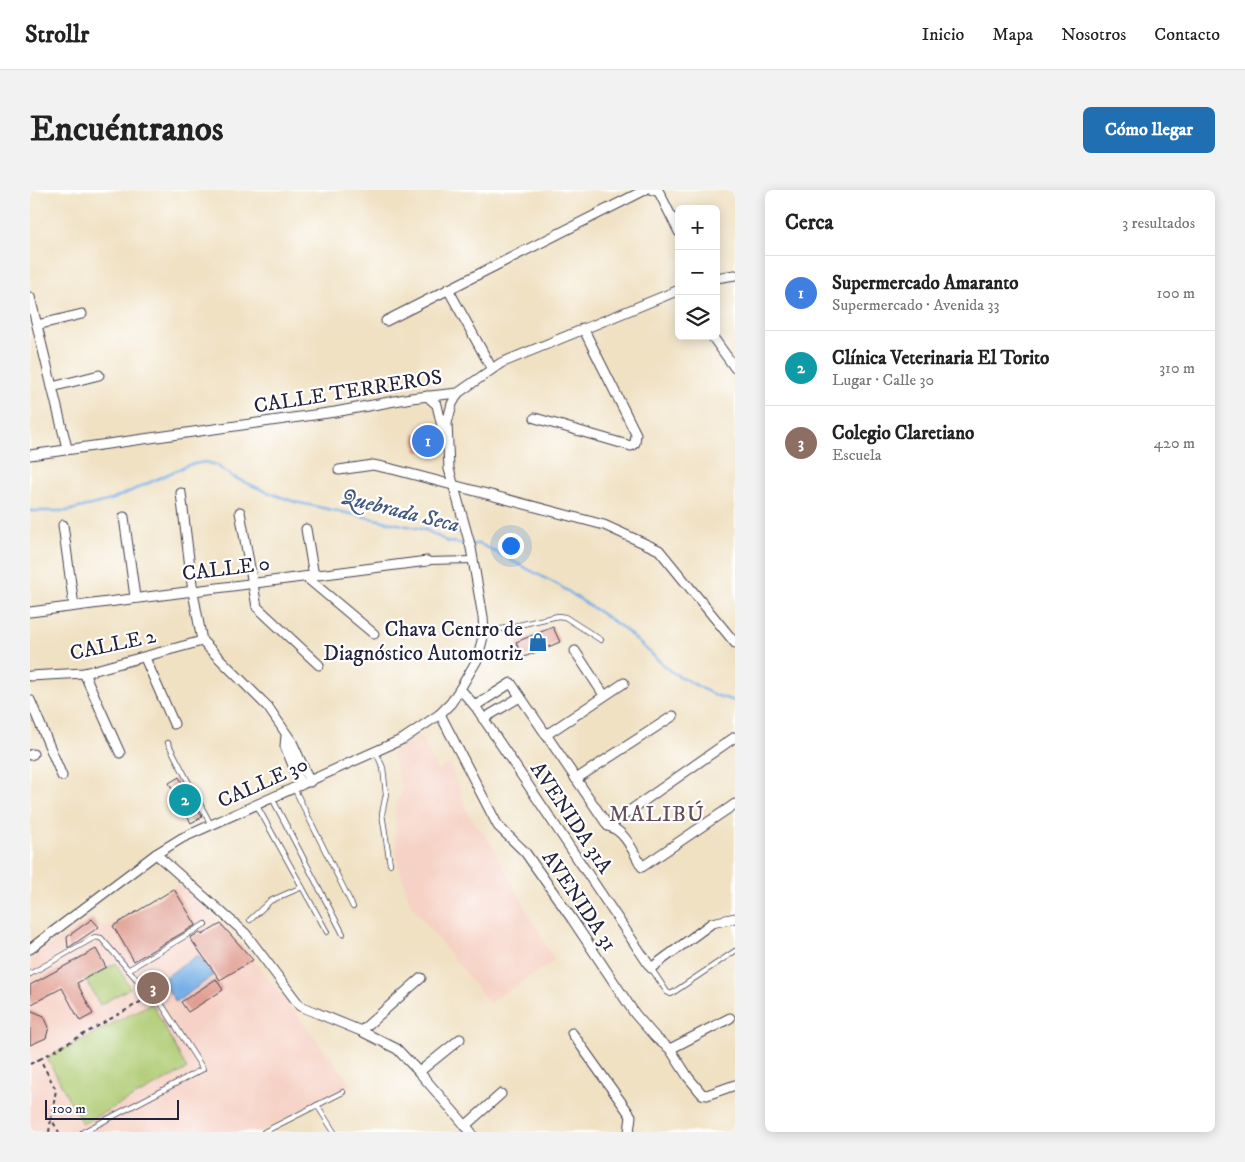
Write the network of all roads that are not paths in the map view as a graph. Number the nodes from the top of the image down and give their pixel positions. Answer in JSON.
{"nodes":[{"id":1,"x":644,"y":190,"type":"edge"},
{"id":2,"x":653,"y":190,"type":"edge"},
{"id":3,"x":675,"y":224,"type":"edge"},
{"id":4,"x":735,"y":274,"type":"edge"},
{"id":5,"x":720,"y":277,"type":"edge"},
{"id":6,"x":448,"y":289,"type":"junction"},
{"id":7,"x":675,"y":291,"type":"edge"},
{"id":8,"x":30,"y":297,"type":"edge"},
{"id":9,"x":82,"y":314,"type":"dead end"},
{"id":10,"x":386,"y":321,"type":"dead end"},
{"id":11,"x":37,"y":325,"type":"junction"},
{"id":12,"x":583,"y":328,"type":"junction"},
{"id":13,"x":715,"y":340,"type":"edge"},
{"id":14,"x":735,"y":368,"type":"edge"},
{"id":15,"x":492,"y":369,"type":"junction"},
{"id":16,"x":99,"y":375,"type":"dead end"},
{"id":17,"x":52,"y":387,"type":"junction"},
{"id":18,"x":458,"y":393,"type":"junction"},
{"id":19,"x":427,"y":396,"type":"junction"},
{"id":20,"x":535,"y":418,"type":"dead end"},
{"id":21,"x":446,"y":443,"type":"junction"},
{"id":22,"x":68,"y":448,"type":"junction"},
{"id":23,"x":30,"y":455,"type":"edge"},
{"id":24,"x":339,"y":470,"type":"dead end"},
{"id":25,"x":454,"y":485,"type":"junction"},
{"id":26,"x":180,"y":492,"type":"dead end"},
{"id":27,"x":240,"y":512,"type":"dead end"},
{"id":28,"x":124,"y":517,"type":"dead end"},
{"id":29,"x":63,"y":525,"type":"dead end"},
{"id":30,"x":306,"y":529,"type":"dead end"},
{"id":31,"x":473,"y":560,"type":"junction"},
{"id":32,"x":427,"y":561,"type":"joint"},
{"id":33,"x":310,"y":576,"type":"junction"},
{"id":34,"x":252,"y":584,"type":"junction"},
{"id":35,"x":193,"y":592,"type":"junction"},
{"id":36,"x":135,"y":597,"type":"junction"},
{"id":37,"x":74,"y":606,"type":"junction"},
{"id":38,"x":30,"y":612,"type":"edge"},
{"id":39,"x":484,"y":633,"type":"junction"},
{"id":40,"x":374,"y":634,"type":"dead end"},
{"id":41,"x":601,"y":640,"type":"dead end"},
{"id":42,"x":202,"y":641,"type":"junction"},
{"id":43,"x":735,"y":643,"type":"edge"},
{"id":44,"x":575,"y":651,"type":"dead end"},
{"id":45,"x":145,"y":658,"type":"junction"},
{"id":46,"x":319,"y":665,"type":"dead end"},
{"id":47,"x":84,"y":673,"type":"junction"},
{"id":48,"x":30,"y":676,"type":"edge"},
{"id":49,"x":624,"y":683,"type":"dead end"},
{"id":50,"x":460,"y":689,"type":"junction"},
{"id":51,"x":604,"y":696,"type":"junction"},
{"id":52,"x":520,"y":697,"type":"junction"},
{"id":53,"x":30,"y":700,"type":"edge"},
{"id":54,"x":474,"y":706,"type":"junction"},
{"id":55,"x":440,"y":714,"type":"junction"},
{"id":56,"x":673,"y":716,"type":"dead end"},
{"id":57,"x":483,"y":719,"type":"junction"},
{"id":58,"x":174,"y":724,"type":"dead end"},
{"id":59,"x":546,"y":735,"type":"junction"},
{"id":60,"x":735,"y":737,"type":"edge"},
{"id":61,"x":168,"y":744,"type":"dead end"},
{"id":62,"x":376,"y":752,"type":"junction"},
{"id":63,"x":120,"y":753,"type":"dead end"},
{"id":64,"x":62,"y":776,"type":"dead end"},
{"id":65,"x":576,"y":779,"type":"junction"},
{"id":66,"x":302,"y":785,"type":"junction"},
{"id":67,"x":272,"y":798,"type":"junction"},
{"id":68,"x":256,"y":804,"type":"junction"},
{"id":69,"x":735,"y":804,"type":"edge"},
{"id":70,"x":211,"y":825,"type":"junction"},
{"id":71,"x":608,"y":826,"type":"junction"},
{"id":72,"x":156,"y":854,"type":"junction"},
{"id":73,"x":390,"y":864,"type":"dead end"},
{"id":74,"x":302,"y":887,"type":"junction"},
{"id":75,"x":353,"y":907,"type":"dead end"},
{"id":76,"x":735,"y":918,"type":"edge"},
{"id":77,"x":250,"y":920,"type":"dead end"},
{"id":78,"x":205,"y":924,"type":"dead end"},
{"id":79,"x":327,"y":932,"type":"dead end"},
{"id":80,"x":343,"y":934,"type":"dead end"},
{"id":81,"x":30,"y":949,"type":"edge"},
{"id":82,"x":735,"y":951,"type":"edge"},
{"id":83,"x":651,"y":968,"type":"junction"},
{"id":84,"x":128,"y":970,"type":"junction"},
{"id":85,"x":30,"y":974,"type":"edge"},
{"id":86,"x":421,"y":978,"type":"dead end"},
{"id":87,"x":730,"y":1018,"type":"dead end"},
{"id":88,"x":361,"y":1031,"type":"junction"},
{"id":89,"x":572,"y":1033,"type":"dead end"},
{"id":90,"x":460,"y":1039,"type":"dead end"},
{"id":91,"x":670,"y":1049,"type":"junction"},
{"id":92,"x":419,"y":1072,"type":"junction"},
{"id":93,"x":735,"y":1085,"type":"edge"},
{"id":94,"x":343,"y":1092,"type":"dead end"},
{"id":95,"x":501,"y":1094,"type":"dead end"},
{"id":96,"x":317,"y":1105,"type":"junction"},
{"id":97,"x":468,"y":1129,"type":"edge"},
{"id":98,"x":83,"y":1132,"type":"edge"},
{"id":99,"x":264,"y":1132,"type":"edge"},
{"id":100,"x":334,"y":1132,"type":"edge"},
{"id":101,"x":629,"y":1132,"type":"edge"}],
"edges":[{"from":1,"to":6,"type":"street"},
{"from":2,"to":3,"type":"street"},
{"from":4,"to":5,"type":"street"},
{"from":6,"to":10,"type":"street"},
{"from":6,"to":15,"type":"street"},
{"from":7,"to":12,"type":"street","name":"CALLE TERREROS"},
{"from":8,"to":11,"type":"street"},
{"from":9,"to":11,"type":"street"},
{"from":11,"to":17,"type":"street"},
{"from":12,"to":15,"type":"street","name":"CALLE TERREROS"},
{"from":12,"to":20,"type":"street"},
{"from":13,"to":14,"type":"street"},
{"from":15,"to":18,"type":"street","name":"CALLE TERREROS"},
{"from":16,"to":17,"type":"street"},
{"from":17,"to":22,"type":"street"},
{"from":18,"to":19,"type":"street","name":"CALLE TERREROS"},
{"from":18,"to":21,"type":"street"},
{"from":19,"to":21,"type":"street"},
{"from":19,"to":22,"type":"street","name":"CALLE TERREROS"},
{"from":21,"to":25,"type":"street"},
{"from":22,"to":23,"type":"street","name":"CALLE TERREROS"},
{"from":24,"to":25,"type":"street"},
{"from":25,"to":31,"type":"street"},
{"from":25,"to":43,"type":"street"},
{"from":26,"to":35,"type":"street"},
{"from":27,"to":34,"type":"street"},
{"from":28,"to":36,"type":"street"},
{"from":29,"to":37,"type":"street"},
{"from":30,"to":33,"type":"street"},
{"from":31,"to":32,"type":"street"},
{"from":31,"to":39,"type":"street"},
{"from":32,"to":33,"type":"street","name":"CALLE 0"},
{"from":33,"to":34,"type":"street","name":"CALLE 0"},
{"from":33,"to":40,"type":"street"},
{"from":34,"to":35,"type":"street","name":"CALLE 0"},
{"from":34,"to":46,"type":"street"},
{"from":35,"to":36,"type":"street","name":"CALLE 0"},
{"from":35,"to":42,"type":"street"},
{"from":36,"to":37,"type":"street","name":"CALLE 0"},
{"from":37,"to":38,"type":"street","name":"CALLE 0"},
{"from":39,"to":41,"type":"lane"},
{"from":39,"to":50,"type":"street","name":"CALLE 30"},
{"from":42,"to":45,"type":"street","name":"CALLE 2"},
{"from":42,"to":66,"type":"street"},
{"from":44,"to":51,"type":"street"},
{"from":45,"to":47,"type":"street","name":"CALLE 2"},
{"from":45,"to":58,"type":"street"},
{"from":47,"to":48,"type":"street","name":"CALLE 2"},
{"from":47,"to":63,"type":"street"},
{"from":49,"to":51,"type":"street"},
{"from":50,"to":54,"type":"street","name":"AVENIDA 31A"},
{"from":50,"to":55,"type":"street","name":"CALLE 30"},
{"from":51,"to":59,"type":"street"},
{"from":52,"to":54,"type":"street"},
{"from":52,"to":57,"type":"street"},
{"from":52,"to":59,"type":"street"},
{"from":53,"to":64,"type":"street"},
{"from":54,"to":57,"type":"street","name":"AVENIDA 31A"},
{"from":55,"to":62,"type":"street","name":"CALLE 30"},
{"from":55,"to":91,"type":"street","name":"AVENIDA 31"},
{"from":56,"to":65,"type":"street"},
{"from":57,"to":83,"type":"street","name":"AVENIDA 31A"},
{"from":59,"to":65,"type":"street"},
{"from":60,"to":71,"type":"street"},
{"from":61,"to":70,"type":"lane"},
{"from":62,"to":66,"type":"street","name":"CALLE 30"},
{"from":62,"to":73,"type":"lane"},
{"from":65,"to":71,"type":"street"},
{"from":66,"to":67,"type":"street","name":"CALLE 30"},
{"from":66,"to":75,"type":"lane"},
{"from":67,"to":68,"type":"street","name":"CALLE 30"},
{"from":67,"to":80,"type":"lane"},
{"from":68,"to":70,"type":"street","name":"CALLE 30"},
{"from":68,"to":74,"type":"lane"},
{"from":69,"to":71,"type":"street"},
{"from":70,"to":72,"type":"street","name":"CALLE 30"},
{"from":72,"to":81,"type":"street","name":"CALLE 30"},
{"from":72,"to":88,"type":"street"},
{"from":74,"to":77,"type":"lane"},
{"from":74,"to":79,"type":"lane"},
{"from":76,"to":83,"type":"street"},
{"from":78,"to":84,"type":"lane"},
{"from":82,"to":83,"type":"lane"},
{"from":84,"to":85,"type":"lane"},
{"from":84,"to":98,"type":"lane"},
{"from":86,"to":88,"type":"street"},
{"from":87,"to":91,"type":"street"},
{"from":88,"to":92,"type":"street"},
{"from":89,"to":101,"type":"street"},
{"from":90,"to":92,"type":"street"},
{"from":91,"to":93,"type":"street","name":"AVENIDA 31"},
{"from":92,"to":97,"type":"street"},
{"from":94,"to":96,"type":"lane"},
{"from":95,"to":97,"type":"street"},
{"from":96,"to":99,"type":"lane"},
{"from":96,"to":100,"type":"lane"}]}
